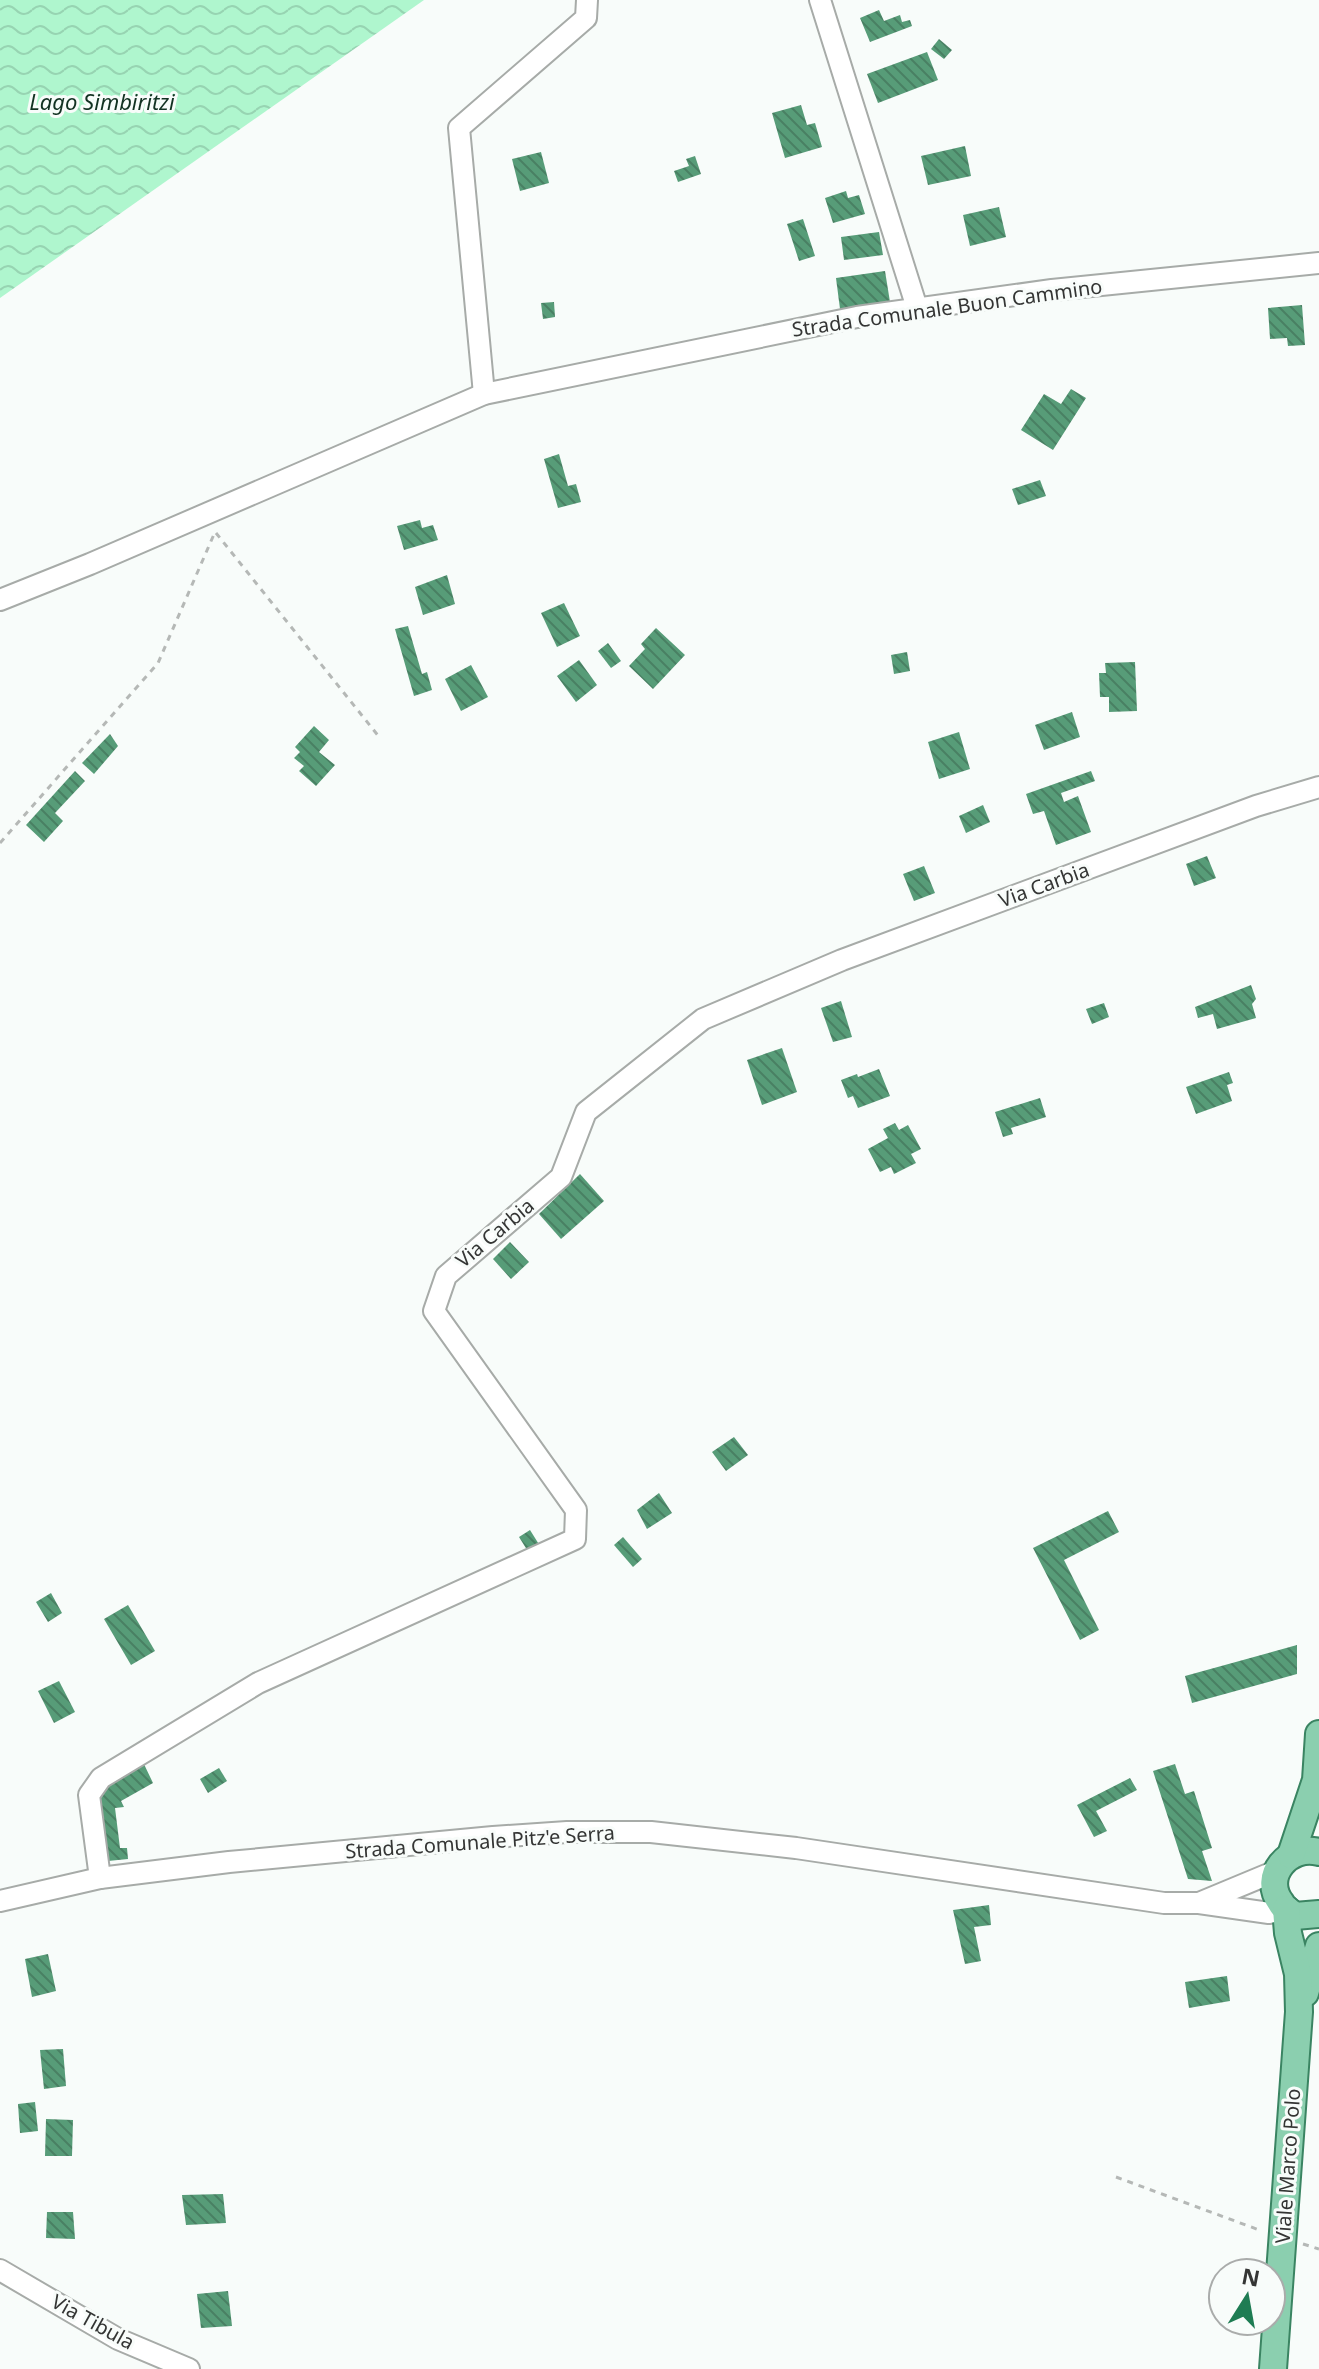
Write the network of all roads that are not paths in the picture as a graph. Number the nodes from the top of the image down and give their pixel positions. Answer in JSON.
{"nodes":[{"id":1,"x":587,"y":0,"type":"edge"},
{"id":2,"x":820,"y":0,"type":"edge"},
{"id":3,"x":1319,"y":263,"type":"edge"},
{"id":4,"x":917,"y":308,"type":"junction"},
{"id":5,"x":484,"y":394,"type":"junction"},
{"id":6,"x":0,"y":600,"type":"edge"},
{"id":7,"x":1319,"y":787,"type":"edge"},
{"id":8,"x":1319,"y":1734,"type":"edge"},
{"id":9,"x":1318,"y":1788,"type":"edge"},
{"id":10,"x":1319,"y":1852,"type":"edge"},
{"id":11,"x":1284,"y":1863,"type":"junction"},
{"id":12,"x":100,"y":1878,"type":"junction"},
{"id":13,"x":0,"y":1901,"type":"edge"},
{"id":14,"x":1199,"y":1903,"type":"junction"},
{"id":15,"x":1286,"y":1909,"type":"junction"},
{"id":16,"x":1319,"y":1914,"type":"edge"},
{"id":17,"x":1319,"y":1946,"type":"edge"},
{"id":18,"x":1299,"y":2012,"type":"junction"},
{"id":19,"x":0,"y":2270,"type":"edge"},
{"id":20,"x":189,"y":2369,"type":"edge"},
{"id":21,"x":1273,"y":2369,"type":"edge"}],
"edges":[{"from":1,"to":5,"type":"street"},
{"from":2,"to":4,"type":"street"},
{"from":3,"to":4,"type":"street","name":"Strada Comunale Buon Cammino"},
{"from":4,"to":5,"type":"street","name":"Strada Comunale Buon Cammino"},
{"from":5,"to":6,"type":"street","name":"Strada Comunale Buon Cammino"},
{"from":7,"to":12,"type":"street","name":"Via Carbia"},
{"from":8,"to":9,"type":"main road"},
{"from":9,"to":11,"type":"main road"},
{"from":10,"to":11,"type":"main road"},
{"from":11,"to":14,"type":"street","name":"Strada Comunale Pitz'e Serra"},
{"from":11,"to":15,"type":"main road","name":"Viale Marco Polo"},
{"from":12,"to":13,"type":"street","name":"Strada Comunale Pitz'e Serra"},
{"from":12,"to":14,"type":"street","name":"Strada Comunale Pitz'e Serra"},
{"from":14,"to":15,"type":"street","name":"Strada Comunale Pitz'e Serra"},
{"from":15,"to":16,"type":"main road"},
{"from":15,"to":18,"type":"main road","name":"Viale Marco Polo"},
{"from":17,"to":18,"type":"main road","name":"Viale Marco Polo"},
{"from":18,"to":21,"type":"main road","name":"Viale Marco Polo"},
{"from":19,"to":20,"type":"street","name":"Via Tibula"}]}
